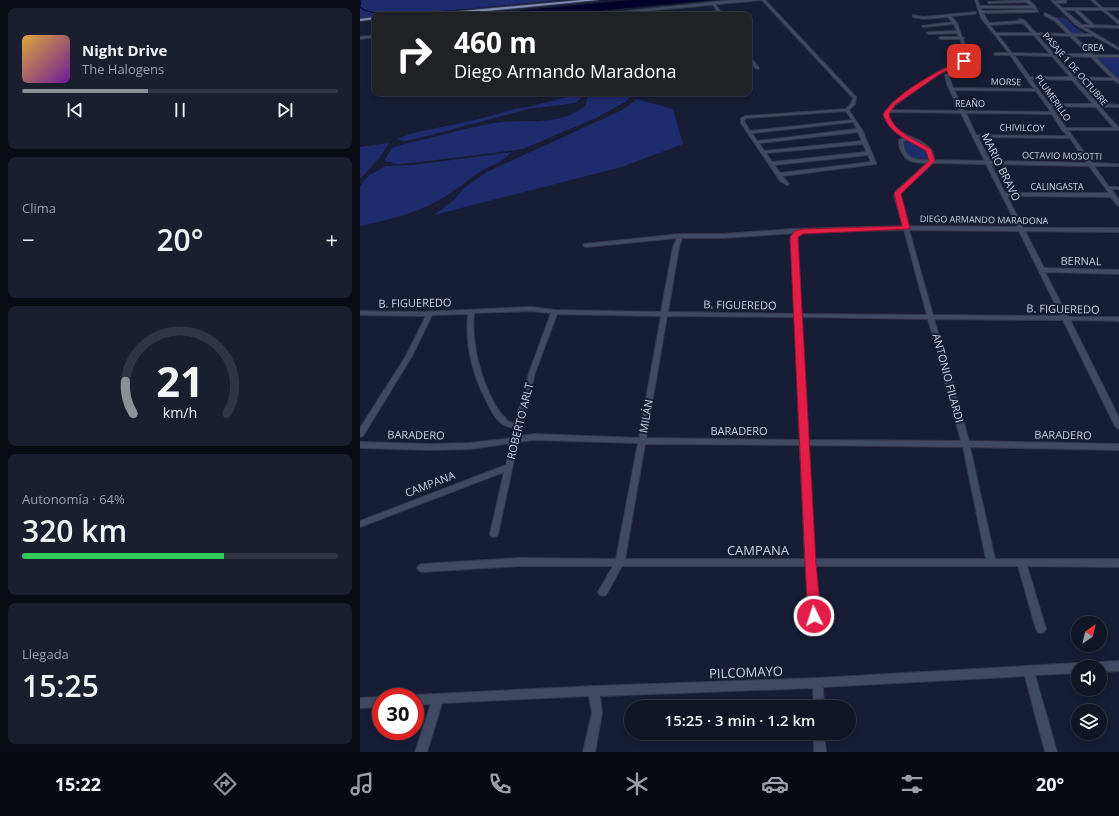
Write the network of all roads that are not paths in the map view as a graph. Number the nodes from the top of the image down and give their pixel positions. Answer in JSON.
{"nodes":[{"id":1,"x":574,"y":0,"type":"edge"},
{"id":2,"x":596,"y":0,"type":"edge"},
{"id":3,"x":744,"y":0,"type":"edge"},
{"id":4,"x":760,"y":0,"type":"edge"},
{"id":5,"x":763,"y":0,"type":"edge"},
{"id":6,"x":1065,"y":0,"type":"edge"},
{"id":7,"x":1092,"y":0,"type":"edge"},
{"id":8,"x":1027,"y":1,"type":"edge"},
{"id":9,"x":1053,"y":1,"type":"edge"},
{"id":10,"x":977,"y":3,"type":"edge"},
{"id":11,"x":714,"y":5,"type":"junction"},
{"id":12,"x":1034,"y":6,"type":"junction"},
{"id":13,"x":1062,"y":9,"type":"junction"},
{"id":14,"x":1075,"y":9,"type":"junction"},
{"id":15,"x":1102,"y":9,"type":"junction"},
{"id":16,"x":1119,"y":9,"type":"edge"},
{"id":17,"x":443,"y":12,"type":"edge"},
{"id":18,"x":464,"y":12,"type":"edge"},
{"id":19,"x":622,"y":12,"type":"edge"},
{"id":20,"x":641,"y":12,"type":"edge"},
{"id":21,"x":719,"y":12,"type":"edge"},
{"id":22,"x":980,"y":12,"type":"junction"},
{"id":23,"x":975,"y":13,"type":"dead end"},
{"id":24,"x":1045,"y":14,"type":"dead end"},
{"id":25,"x":914,"y":16,"type":"dead end"},
{"id":26,"x":939,"y":16,"type":"junction"},
{"id":27,"x":950,"y":16,"type":"junction"},
{"id":28,"x":968,"y":18,"type":"dead end"},
{"id":29,"x":975,"y":18,"type":"dead end"},
{"id":30,"x":983,"y":18,"type":"junction"},
{"id":31,"x":372,"y":19,"type":"edge"},
{"id":32,"x":360,"y":20,"type":"edge"},
{"id":33,"x":1070,"y":20,"type":"dead end"},
{"id":34,"x":944,"y":22,"type":"dead end"},
{"id":35,"x":955,"y":23,"type":"junction"},
{"id":36,"x":1119,"y":23,"type":"edge"},
{"id":37,"x":988,"y":24,"type":"junction"},
{"id":38,"x":924,"y":26,"type":"dead end"},
{"id":39,"x":1080,"y":26,"type":"junction"},
{"id":40,"x":1093,"y":26,"type":"junction"},
{"id":41,"x":1119,"y":27,"type":"edge"},
{"id":42,"x":958,"y":32,"type":"junction"},
{"id":43,"x":929,"y":33,"type":"dead end"},
{"id":44,"x":996,"y":34,"type":"junction"},
{"id":45,"x":1034,"y":34,"type":"junction"},
{"id":46,"x":1071,"y":35,"type":"junction"},
{"id":47,"x":1091,"y":35,"type":"junction"},
{"id":48,"x":372,"y":37,"type":"edge"},
{"id":49,"x":941,"y":38,"type":"dead end"},
{"id":50,"x":962,"y":38,"type":"junction"},
{"id":51,"x":360,"y":39,"type":"edge"},
{"id":52,"x":1117,"y":48,"type":"edge"},
{"id":53,"x":996,"y":54,"type":"dead end"},
{"id":54,"x":1012,"y":55,"type":"junction"},
{"id":55,"x":1053,"y":55,"type":"junction"},
{"id":56,"x":1091,"y":56,"type":"junction"},
{"id":57,"x":1119,"y":56,"type":"edge"},
{"id":58,"x":752,"y":60,"type":"edge"},
{"id":59,"x":757,"y":68,"type":"dead end"},
{"id":60,"x":956,"y":72,"type":"dead end"},
{"id":61,"x":1029,"y":78,"type":"junction"},
{"id":62,"x":1074,"y":79,"type":"junction"},
{"id":63,"x":1117,"y":79,"type":"edge"},
{"id":64,"x":1119,"y":83,"type":"edge"},
{"id":65,"x":952,"y":88,"type":"junction"},
{"id":66,"x":1036,"y":90,"type":"junction"},
{"id":67,"x":1047,"y":105,"type":"junction"},
{"id":68,"x":1098,"y":106,"type":"junction"},
{"id":69,"x":1119,"y":106,"type":"edge"},
{"id":70,"x":847,"y":110,"type":"junction"},
{"id":71,"x":887,"y":111,"type":"junction"},
{"id":72,"x":963,"y":112,"type":"junction"},
{"id":73,"x":1053,"y":113,"type":"junction"},
{"id":74,"x":855,"y":121,"type":"junction"},
{"id":75,"x":1064,"y":129,"type":"junction"},
{"id":76,"x":1118,"y":129,"type":"edge"},
{"id":77,"x":860,"y":130,"type":"junction"},
{"id":78,"x":749,"y":132,"type":"junction"},
{"id":79,"x":974,"y":136,"type":"junction"},
{"id":80,"x":1070,"y":137,"type":"junction"},
{"id":81,"x":906,"y":138,"type":"junction"},
{"id":82,"x":756,"y":142,"type":"junction"},
{"id":83,"x":865,"y":142,"type":"junction"},
{"id":84,"x":763,"y":152,"type":"junction"},
{"id":85,"x":870,"y":153,"type":"junction"},
{"id":86,"x":932,"y":161,"type":"junction"},
{"id":87,"x":987,"y":162,"type":"junction"},
{"id":88,"x":771,"y":164,"type":"junction"},
{"id":89,"x":1091,"y":164,"type":"junction"},
{"id":90,"x":1119,"y":165,"type":"edge"},
{"id":91,"x":779,"y":175,"type":"junction"},
{"id":92,"x":787,"y":184,"type":"dead end"},
{"id":93,"x":1107,"y":188,"type":"junction"},
{"id":94,"x":1119,"y":188,"type":"edge"},
{"id":95,"x":1003,"y":194,"type":"junction"},
{"id":96,"x":1112,"y":195,"type":"junction"},
{"id":97,"x":1119,"y":204,"type":"edge"},
{"id":98,"x":906,"y":228,"type":"junction"},
{"id":99,"x":1020,"y":229,"type":"junction"},
{"id":100,"x":1119,"y":230,"type":"edge"},
{"id":101,"x":798,"y":232,"type":"junction"},
{"id":102,"x":680,"y":236,"type":"junction"},
{"id":103,"x":586,"y":245,"type":"dead end"},
{"id":104,"x":1042,"y":270,"type":"junction"},
{"id":105,"x":1119,"y":272,"type":"edge"},
{"id":106,"x":471,"y":312,"type":"junction"},
{"id":107,"x":555,"y":312,"type":"junction"},
{"id":108,"x":362,"y":313,"type":"edge"},
{"id":109,"x":430,"y":313,"type":"junction"},
{"id":110,"x":665,"y":314,"type":"junction"},
{"id":111,"x":798,"y":316,"type":"junction"},
{"id":112,"x":932,"y":317,"type":"junction"},
{"id":113,"x":360,"y":319,"type":"edge"},
{"id":114,"x":1066,"y":319,"type":"junction"},
{"id":115,"x":1119,"y":319,"type":"edge"},
{"id":116,"x":1119,"y":426,"type":"edge"},
{"id":117,"x":519,"y":427,"type":"junction"},
{"id":118,"x":360,"y":434,"type":"edge"},
{"id":119,"x":515,"y":440,"type":"junction"},
{"id":120,"x":641,"y":441,"type":"junction"},
{"id":121,"x":805,"y":442,"type":"junction"},
{"id":122,"x":966,"y":444,"type":"junction"},
{"id":123,"x":360,"y":445,"type":"edge"},
{"id":124,"x":1119,"y":447,"type":"edge"},
{"id":125,"x":509,"y":467,"type":"junction"},
{"id":126,"x":360,"y":524,"type":"edge"},
{"id":127,"x":494,"y":534,"type":"dead end"},
{"id":128,"x":991,"y":562,"type":"junction"},
{"id":129,"x":619,"y":563,"type":"junction"},
{"id":130,"x":810,"y":563,"type":"junction"},
{"id":131,"x":1020,"y":563,"type":"junction"},
{"id":132,"x":1119,"y":563,"type":"edge"},
{"id":133,"x":422,"y":568,"type":"dead end"},
{"id":134,"x":603,"y":592,"type":"dead end"},
{"id":135,"x":1040,"y":629,"type":"dead end"},
{"id":136,"x":816,"y":630,"type":"dead end"},
{"id":137,"x":1119,"y":666,"type":"edge"},
{"id":138,"x":1107,"y":667,"type":"edge"},
{"id":139,"x":1071,"y":668,"type":"edge"},
{"id":140,"x":1029,"y":670,"type":"junction"},
{"id":141,"x":818,"y":683,"type":"junction"},
{"id":142,"x":594,"y":691,"type":"junction"},
{"id":143,"x":438,"y":699,"type":"junction"},
{"id":144,"x":424,"y":700,"type":"edge"},
{"id":145,"x":818,"y":700,"type":"edge"},
{"id":146,"x":372,"y":702,"type":"edge"},
{"id":147,"x":360,"y":703,"type":"edge"},
{"id":148,"x":820,"y":740,"type":"edge"},
{"id":149,"x":421,"y":752,"type":"edge"},
{"id":150,"x":590,"y":752,"type":"edge"},
{"id":151,"x":820,"y":752,"type":"edge"},
{"id":152,"x":1051,"y":752,"type":"edge"}],
"edges":[{"from":1,"to":17,"type":"main road"},
{"from":2,"to":18,"type":"main road"},
{"from":3,"to":19,"type":"main road"},
{"from":4,"to":11,"type":"main road"},
{"from":5,"to":70,"type":"street"},
{"from":6,"to":9,"type":"street"},
{"from":7,"to":15,"type":"street"},
{"from":8,"to":10,"type":"street"},
{"from":8,"to":12,"type":"street"},
{"from":9,"to":13,"type":"street"},
{"from":10,"to":12,"type":"street"},
{"from":10,"to":22,"type":"street","name":"PLUMERILLO"},
{"from":11,"to":20,"type":"main road"},
{"from":11,"to":21,"type":"street"},
{"from":12,"to":22,"type":"street"},
{"from":13,"to":14,"type":"street"},
{"from":13,"to":39,"type":"street"},
{"from":14,"to":15,"type":"street"},
{"from":14,"to":40,"type":"street"},
{"from":15,"to":16,"type":"street"},
{"from":15,"to":36,"type":"street"},
{"from":22,"to":30,"type":"street","name":"PLUMERILLO"},
{"from":23,"to":27,"type":"street"},
{"from":24,"to":46,"type":"street"},
{"from":25,"to":26,"type":"street"},
{"from":26,"to":27,"type":"street"},
{"from":26,"to":34,"type":"street"},
{"from":27,"to":28,"type":"street"},
{"from":27,"to":35,"type":"street"},
{"from":29,"to":30,"type":"street"},
{"from":30,"to":37,"type":"street","name":"PLUMERILLO"},
{"from":31,"to":32,"type":"main road"},
{"from":33,"to":39,"type":"street"},
{"from":35,"to":38,"type":"street"},
{"from":35,"to":42,"type":"street"},
{"from":37,"to":44,"type":"street","name":"PLUMERILLO"},
{"from":37,"to":45,"type":"street","name":"PASAJE 1 DE OCTUBRE"},
{"from":39,"to":40,"type":"street"},
{"from":39,"to":47,"type":"street"},
{"from":39,"to":52,"type":"street"},
{"from":40,"to":41,"type":"street"},
{"from":42,"to":43,"type":"street"},
{"from":42,"to":50,"type":"street"},
{"from":44,"to":45,"type":"street"},
{"from":44,"to":54,"type":"street","name":"PLUMERILLO"},
{"from":45,"to":46,"type":"street"},
{"from":45,"to":55,"type":"street","name":"PASAJE 1 DE OCTUBRE"},
{"from":46,"to":47,"type":"street"},
{"from":46,"to":56,"type":"street"},
{"from":47,"to":52,"type":"street"},
{"from":48,"to":51,"type":"main road"},
{"from":49,"to":50,"type":"street"},
{"from":50,"to":71,"type":"street"},
{"from":53,"to":54,"type":"street","name":"CREA"},
{"from":54,"to":55,"type":"street","name":"CREA"},
{"from":54,"to":61,"type":"street","name":"PLUMERILLO"},
{"from":55,"to":56,"type":"street","name":"CREA"},
{"from":55,"to":62,"type":"street","name":"PASAJE 1 DE OCTUBRE"},
{"from":56,"to":57,"type":"street","name":"CREA"},
{"from":56,"to":63,"type":"street"},
{"from":58,"to":59,"type":"street"},
{"from":60,"to":65,"type":"street","name":"MARIO BRAVO"},
{"from":61,"to":62,"type":"street","name":"MORSE"},
{"from":61,"to":66,"type":"street","name":"PLUMERILLO"},
{"from":62,"to":63,"type":"street","name":"MORSE"},
{"from":62,"to":68,"type":"street","name":"PASAJE 1 DE OCTUBRE"},
{"from":63,"to":64,"type":"street"},
{"from":65,"to":66,"type":"street","name":"MORSE"},
{"from":65,"to":72,"type":"street","name":"MARIO BRAVO"},
{"from":66,"to":67,"type":"street","name":"PLUMERILLO"},
{"from":67,"to":68,"type":"street"},
{"from":67,"to":73,"type":"street","name":"PLUMERILLO"},
{"from":68,"to":69,"type":"street"},
{"from":68,"to":76,"type":"street","name":"PASAJE 1 DE OCTUBRE"},
{"from":70,"to":74,"type":"street"},
{"from":70,"to":78,"type":"street"},
{"from":71,"to":72,"type":"street","name":"REAÑO"},
{"from":71,"to":81,"type":"street"},
{"from":72,"to":73,"type":"street","name":"REAÑO"},
{"from":72,"to":79,"type":"street","name":"MARIO BRAVO"},
{"from":73,"to":75,"type":"street","name":"PLUMERILLO"},
{"from":74,"to":77,"type":"street"},
{"from":74,"to":78,"type":"street"},
{"from":75,"to":76,"type":"street"},
{"from":75,"to":80,"type":"street","name":"PLUMERILLO"},
{"from":77,"to":82,"type":"street"},
{"from":77,"to":83,"type":"street"},
{"from":78,"to":82,"type":"street"},
{"from":79,"to":80,"type":"street","name":"CHIVILCOY"},
{"from":79,"to":87,"type":"street","name":"MARIO BRAVO"},
{"from":80,"to":89,"type":"street","name":"PLUMERILLO"},
{"from":81,"to":86,"type":"street"},
{"from":81,"to":86,"type":"street","name":"OCTAVIO MOSOTTI"},
{"from":82,"to":84,"type":"street"},
{"from":83,"to":84,"type":"street"},
{"from":83,"to":85,"type":"street"},
{"from":84,"to":88,"type":"street"},
{"from":85,"to":88,"type":"street"},
{"from":85,"to":91,"type":"street"},
{"from":86,"to":87,"type":"street","name":"OCTAVIO MOSOTTI"},
{"from":86,"to":98,"type":"street","name":"ANTONIO FILARDI"},
{"from":87,"to":89,"type":"street","name":"OCTAVIO MOSOTTI"},
{"from":87,"to":95,"type":"street","name":"MARIO BRAVO"},
{"from":88,"to":91,"type":"street"},
{"from":89,"to":90,"type":"street","name":"OCTAVIO MOSOTTI"},
{"from":89,"to":93,"type":"street","name":"PLUMERILLO"},
{"from":91,"to":92,"type":"street"},
{"from":93,"to":94,"type":"street"},
{"from":93,"to":96,"type":"street","name":"PLUMERILLO"},
{"from":95,"to":96,"type":"street","name":"CALINGASTA"},
{"from":95,"to":99,"type":"street","name":"MARIO BRAVO"},
{"from":96,"to":97,"type":"street","name":"PLUMERILLO"},
{"from":98,"to":99,"type":"street","name":"DIEGO ARMANDO MARADONA"},
{"from":98,"to":101,"type":"street","name":"DIEGO ARMANDO MARADONA"},
{"from":98,"to":112,"type":"street","name":"ANTONIO FILARDI"},
{"from":99,"to":100,"type":"street","name":"DIEGO ARMANDO MARADONA"},
{"from":99,"to":104,"type":"street","name":"MARIO BRAVO"},
{"from":101,"to":102,"type":"street","name":"DIEGO ARMANDO MARADONA"},
{"from":101,"to":111,"type":"street"},
{"from":102,"to":103,"type":"street","name":"DIEGO ARMANDO MARADONA"},
{"from":102,"to":110,"type":"street","name":"MILÁN"},
{"from":104,"to":105,"type":"street","name":"BERNAL"},
{"from":104,"to":114,"type":"street","name":"MARIO BRAVO"},
{"from":106,"to":107,"type":"street","name":"B. FIGUEREDO"},
{"from":106,"to":109,"type":"street","name":"B. FIGUEREDO"},
{"from":106,"to":117,"type":"street"},
{"from":107,"to":110,"type":"street","name":"B. FIGUEREDO"},
{"from":107,"to":117,"type":"street","name":"ROBERTO ARLT"},
{"from":108,"to":109,"type":"street","name":"B. FIGUEREDO"},
{"from":108,"to":113,"type":"street"},
{"from":109,"to":118,"type":"street"},
{"from":110,"to":111,"type":"street","name":"B. FIGUEREDO"},
{"from":110,"to":120,"type":"street","name":"MILÁN"},
{"from":111,"to":112,"type":"street","name":"B. FIGUEREDO"},
{"from":111,"to":121,"type":"street"},
{"from":112,"to":114,"type":"street","name":"B. FIGUEREDO"},
{"from":112,"to":122,"type":"street","name":"ANTONIO FILARDI"},
{"from":114,"to":115,"type":"street","name":"B. FIGUEREDO"},
{"from":114,"to":116,"type":"street","name":"MARIO BRAVO"},
{"from":117,"to":119,"type":"street","name":"ROBERTO ARLT"},
{"from":119,"to":120,"type":"street","name":"BARADERO"},
{"from":119,"to":123,"type":"street","name":"BARADERO"},
{"from":119,"to":125,"type":"street","name":"ROBERTO ARLT"},
{"from":120,"to":121,"type":"street","name":"BARADERO"},
{"from":120,"to":129,"type":"street","name":"MILÁN"},
{"from":121,"to":122,"type":"street","name":"BARADERO"},
{"from":121,"to":130,"type":"street"},
{"from":122,"to":124,"type":"street","name":"BARADERO"},
{"from":122,"to":128,"type":"street","name":"ANTONIO FILARDI"},
{"from":125,"to":126,"type":"street","name":"CAMPANA"},
{"from":125,"to":127,"type":"street","name":"ROBERTO ARLT"},
{"from":128,"to":130,"type":"street","name":"CAMPANA"},
{"from":128,"to":131,"type":"street","name":"CAMPANA"},
{"from":129,"to":130,"type":"street","name":"CAMPANA"},
{"from":129,"to":133,"type":"street","name":"CAMPANA"},
{"from":129,"to":134,"type":"street","name":"MILÁN"},
{"from":130,"to":136,"type":"street"},
{"from":131,"to":132,"type":"street","name":"CAMPANA"},
{"from":131,"to":135,"type":"street"},
{"from":137,"to":138,"type":"street"},
{"from":139,"to":140,"type":"street","name":"PILCOMAYO"},
{"from":140,"to":141,"type":"street","name":"PILCOMAYO"},
{"from":140,"to":152,"type":"street"},
{"from":141,"to":142,"type":"street","name":"PILCOMAYO"},
{"from":141,"to":145,"type":"street"},
{"from":142,"to":143,"type":"street","name":"PILCOMAYO"},
{"from":142,"to":150,"type":"street"},
{"from":143,"to":144,"type":"street","name":"PILCOMAYO"},
{"from":143,"to":149,"type":"street"},
{"from":146,"to":147,"type":"street"},
{"from":148,"to":151,"type":"street"}]}
